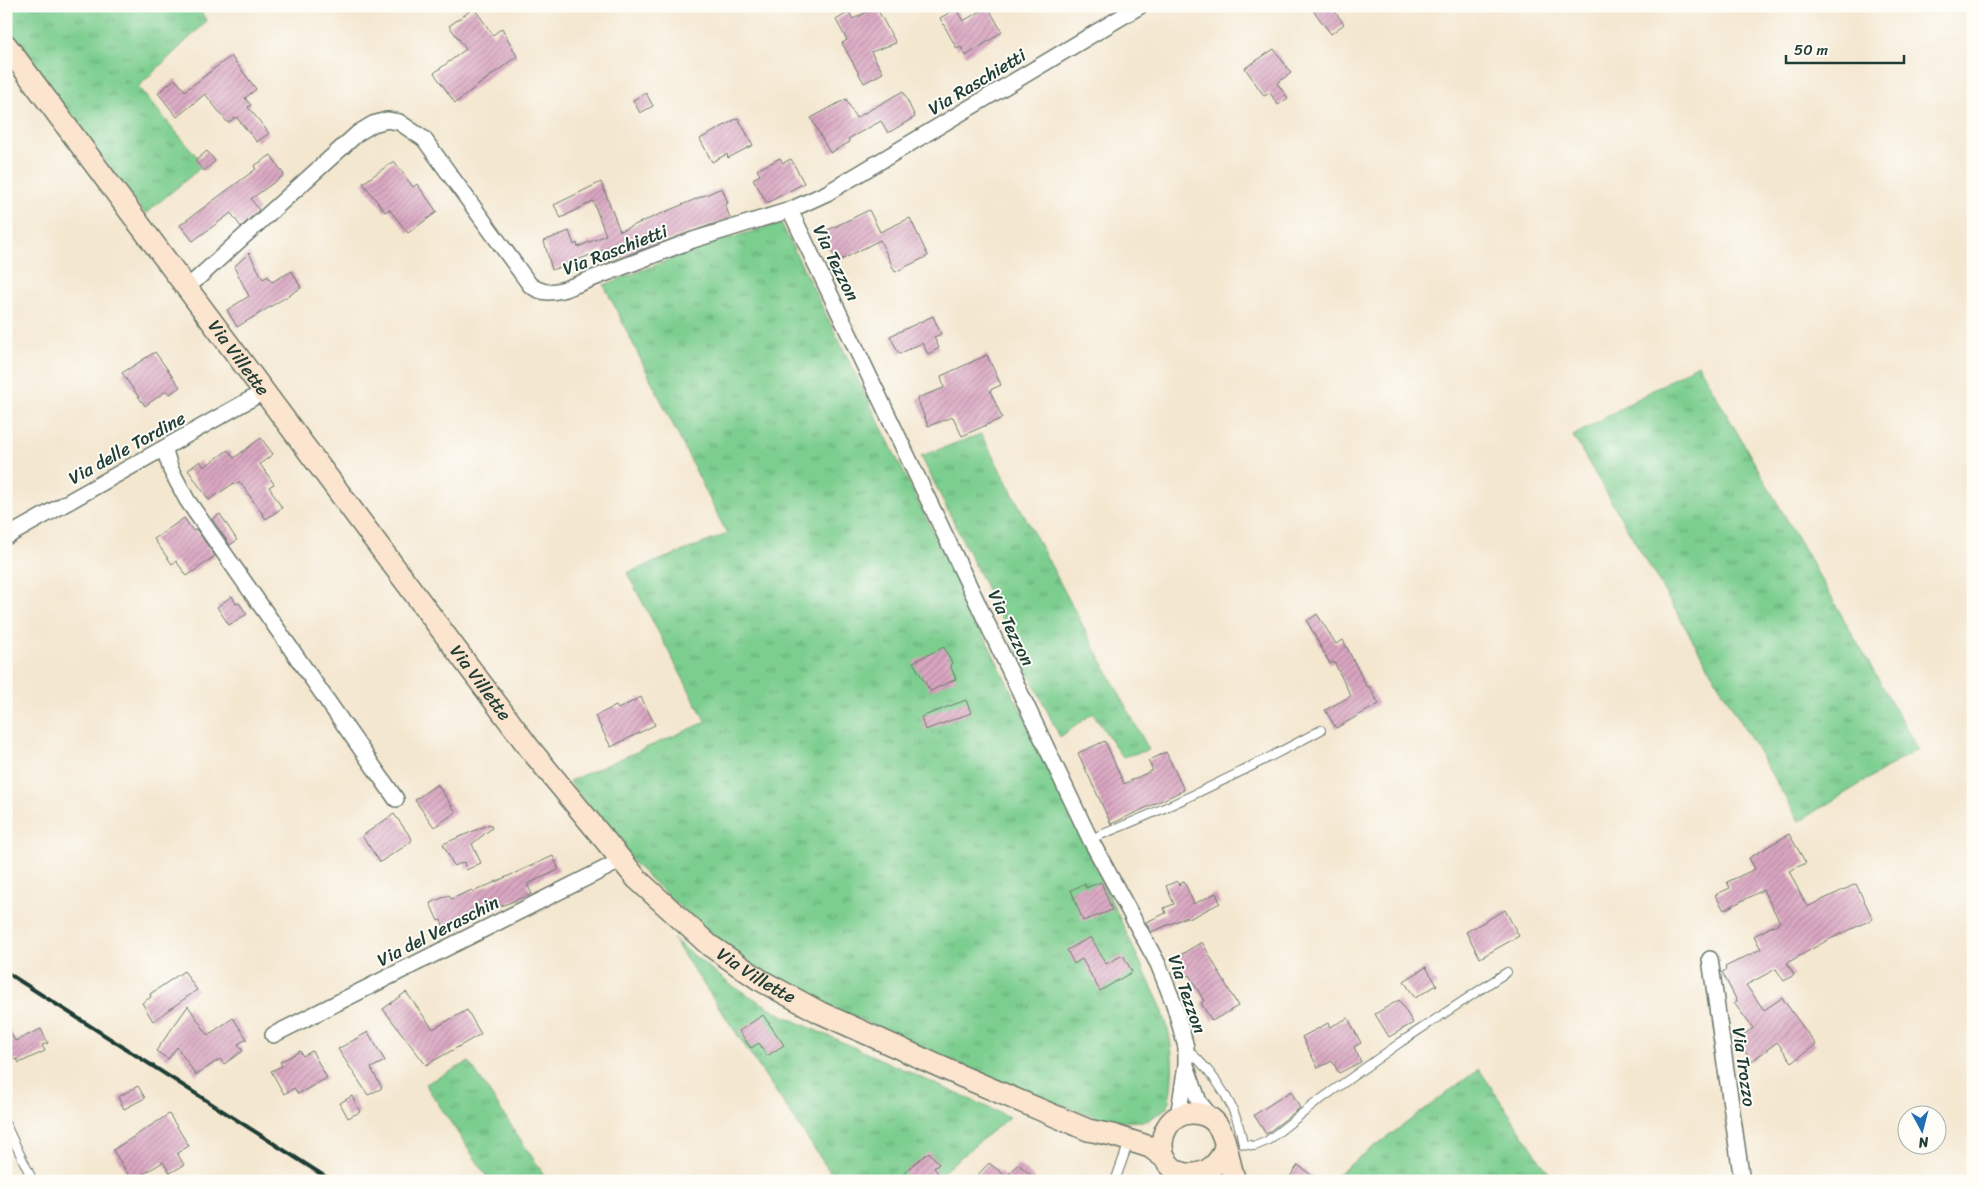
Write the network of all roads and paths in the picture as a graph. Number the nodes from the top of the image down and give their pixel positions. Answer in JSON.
{"nodes":[{"id":1,"x":1140,"y":6,"type":"edge"},
{"id":2,"x":6,"y":45,"type":"edge"},
{"id":3,"x":790,"y":210,"type":"junction"},
{"id":4,"x":188,"y":287,"type":"junction"},
{"id":5,"x":266,"y":391,"type":"junction"},
{"id":6,"x":164,"y":448,"type":"junction"},
{"id":7,"x":6,"y":537,"type":"edge"},
{"id":8,"x":1321,"y":730,"type":"dead end"},
{"id":9,"x":396,"y":799,"type":"dead end"},
{"id":10,"x":1090,"y":839,"type":"junction"},
{"id":11,"x":620,"y":861,"type":"junction"},
{"id":12,"x":1710,"y":959,"type":"dead end"},
{"id":13,"x":1507,"y":972,"type":"dead end"},
{"id":14,"x":273,"y":1034,"type":"dead end"},
{"id":15,"x":1186,"y":1047,"type":"junction"},
{"id":16,"x":1186,"y":1065,"type":"junction"},
{"id":17,"x":1213,"y":1119,"type":"junction"},
{"id":18,"x":1173,"y":1121,"type":"junction"},
{"id":19,"x":6,"y":1125,"type":"edge"},
{"id":20,"x":1121,"y":1138,"type":"junction"},
{"id":21,"x":1225,"y":1146,"type":"junction"},
{"id":22,"x":1198,"y":1173,"type":"edge"},
{"id":23,"x":33,"y":1181,"type":"edge"},
{"id":24,"x":1115,"y":1181,"type":"edge"},
{"id":25,"x":1235,"y":1181,"type":"edge"},
{"id":26,"x":1742,"y":1181,"type":"edge"}],
"edges":[{"from":1,"to":3,"type":"street","name":"Via Raschietti"},
{"from":2,"to":4,"type":"street","name":"Via Villette"},
{"from":3,"to":4,"type":"street","name":"Via Raschietti"},
{"from":3,"to":10,"type":"street","name":"Via Tezzon"},
{"from":4,"to":5,"type":"street","name":"Via Villette"},
{"from":5,"to":6,"type":"street","name":"Via delle Tordine"},
{"from":5,"to":11,"type":"street","name":"Via Villette"},
{"from":6,"to":7,"type":"street","name":"Via delle Tordine"},
{"from":6,"to":9,"type":"street"},
{"from":8,"to":10,"type":"lane"},
{"from":10,"to":15,"type":"street","name":"Via Tezzon"},
{"from":11,"to":14,"type":"street","name":"Via del Veraschin"},
{"from":11,"to":20,"type":"street","name":"Via Villette"},
{"from":12,"to":26,"type":"street","name":"Via Trozzo"},
{"from":13,"to":15,"type":"lane"},
{"from":15,"to":16,"type":"street","name":"Via Tezzon"},
{"from":16,"to":17,"type":"street","name":"Via Tezzon"},
{"from":16,"to":18,"type":"street","name":"Via Tezzon"},
{"from":17,"to":18,"type":"street","name":"Via Villette"},
{"from":17,"to":21,"type":"street"},
{"from":18,"to":20,"type":"street","name":"Via Villette"},
{"from":18,"to":22,"type":"street"},
{"from":19,"to":23,"type":"lane"},
{"from":20,"to":22,"type":"street","name":"Via Villette"},
{"from":20,"to":24,"type":"lane"},
{"from":21,"to":22,"type":"street"},
{"from":21,"to":25,"type":"street"}]}
